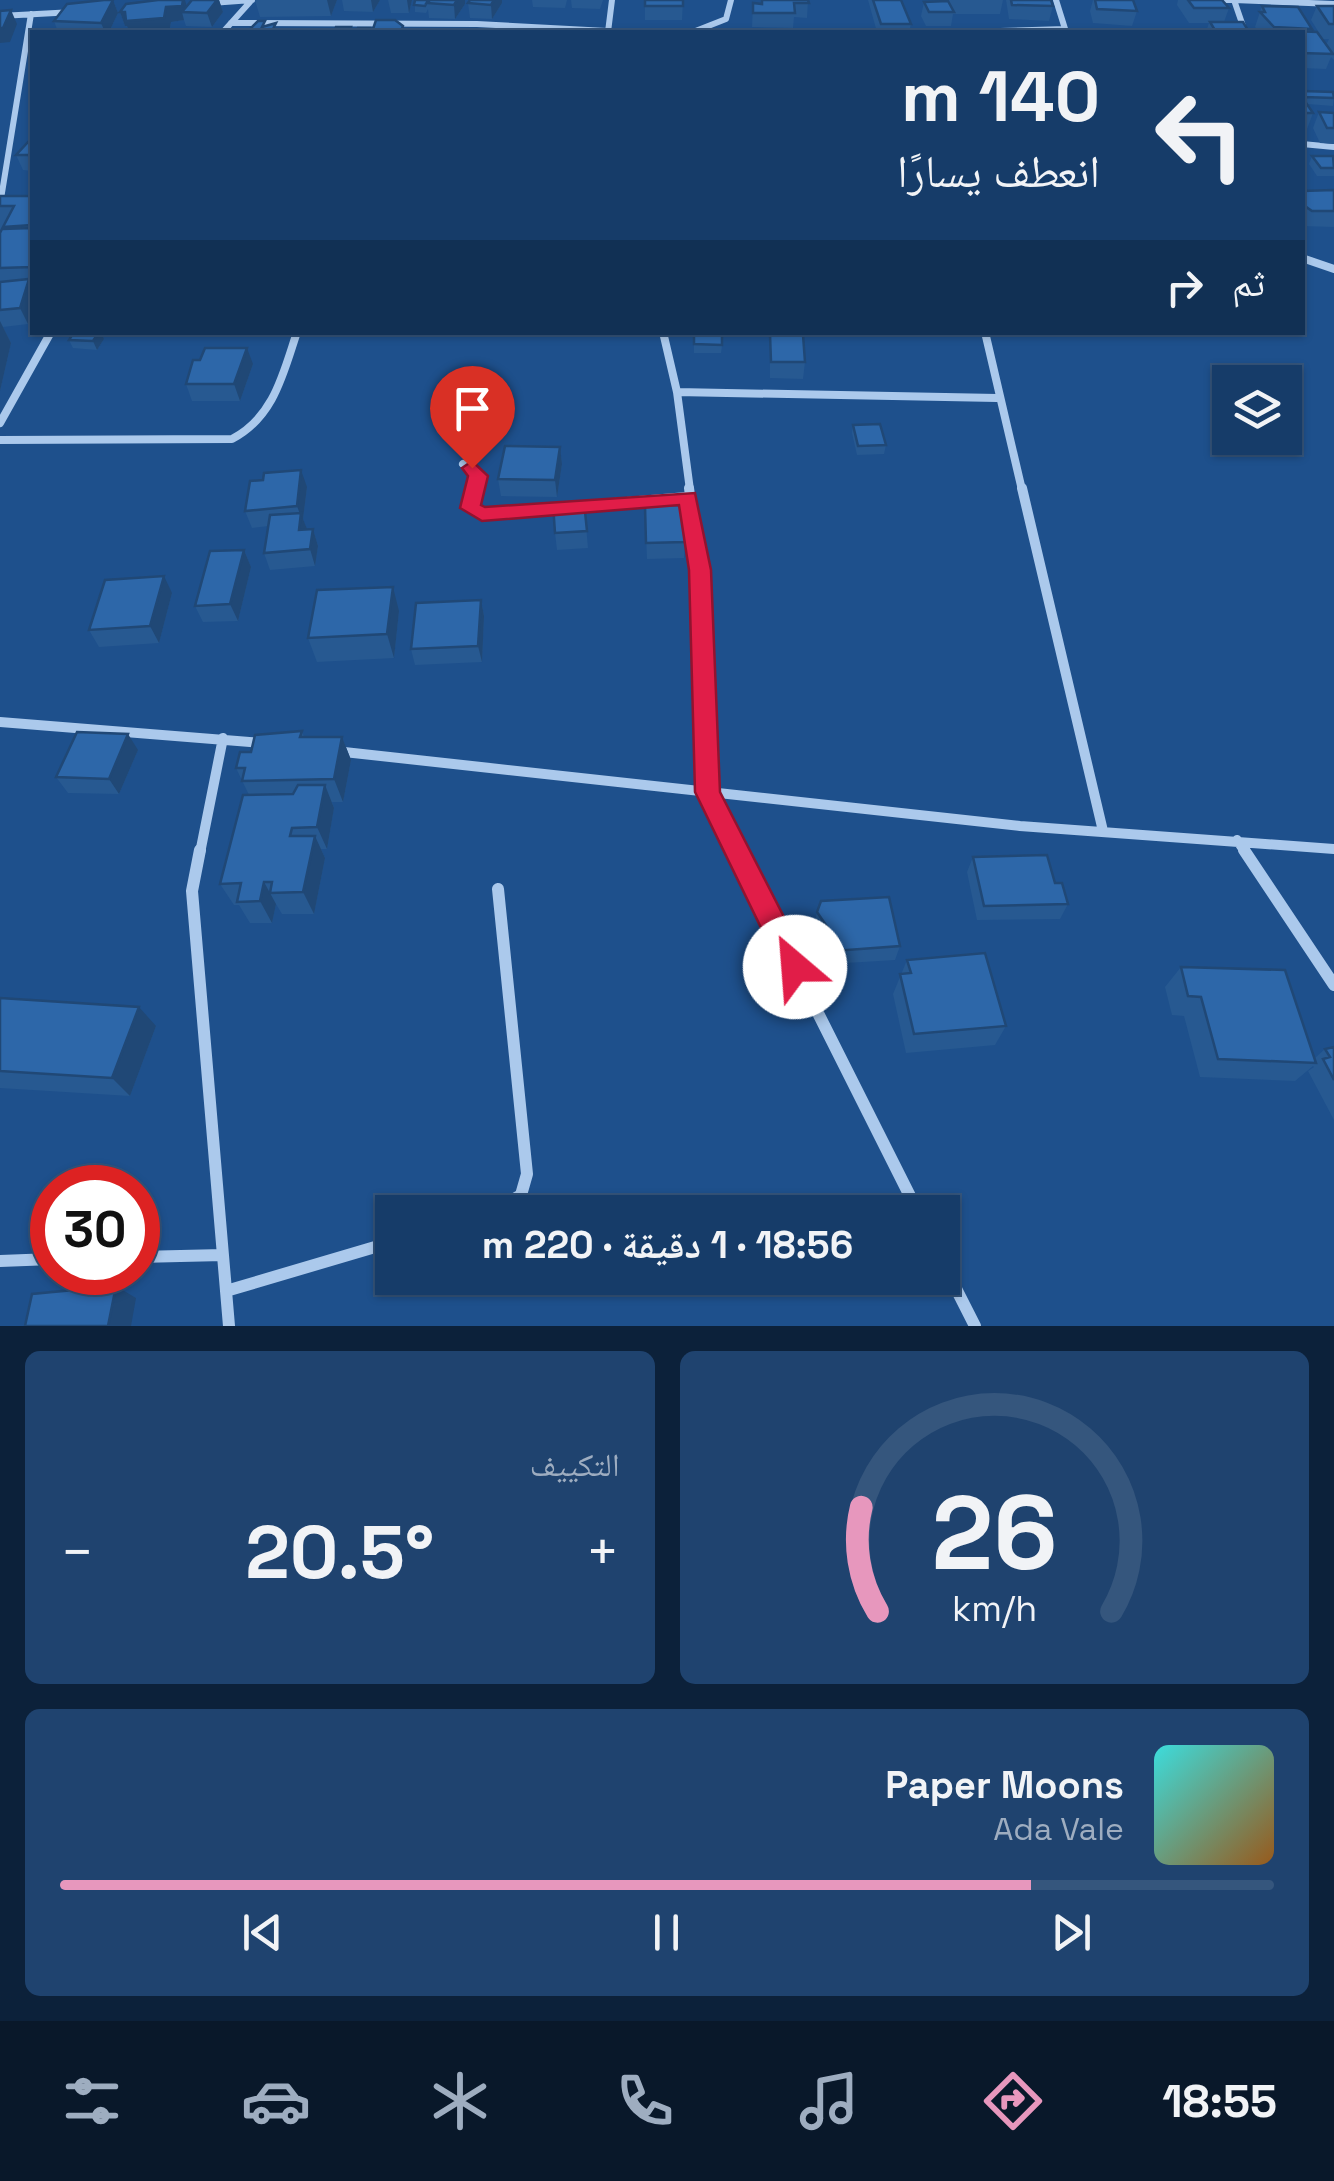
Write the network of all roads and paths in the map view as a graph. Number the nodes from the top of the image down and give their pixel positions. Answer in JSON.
{"nodes":[{"id":1,"x":251,"y":0,"type":"edge"},
{"id":2,"x":612,"y":0,"type":"edge"},
{"id":3,"x":731,"y":0,"type":"edge"},
{"id":4,"x":1056,"y":0,"type":"edge"},
{"id":5,"x":1224,"y":0,"type":"edge"},
{"id":6,"x":1234,"y":0,"type":"edge"},
{"id":7,"x":191,"y":4,"type":"edge"},
{"id":8,"x":1334,"y":4,"type":"edge"},
{"id":9,"x":91,"y":10,"type":"edge"},
{"id":10,"x":31,"y":14,"type":"junction"},
{"id":11,"x":0,"y":16,"type":"edge"},
{"id":12,"x":230,"y":22,"type":"junction"},
{"id":13,"x":225,"y":30,"type":"edge"},
{"id":14,"x":575,"y":30,"type":"edge"},
{"id":15,"x":608,"y":30,"type":"edge"},
{"id":16,"x":698,"y":30,"type":"edge"},
{"id":17,"x":1066,"y":30,"type":"edge"},
{"id":18,"x":1244,"y":30,"type":"edge"},
{"id":19,"x":0,"y":124,"type":"edge"},
{"id":20,"x":15,"y":124,"type":"junction"},
{"id":21,"x":1305,"y":144,"type":"edge"},
{"id":22,"x":1334,"y":147,"type":"edge"},
{"id":23,"x":0,"y":205,"type":"edge"},
{"id":24,"x":1305,"y":259,"type":"edge"},
{"id":25,"x":1334,"y":269,"type":"edge"},
{"id":26,"x":49,"y":335,"type":"edge"},
{"id":27,"x":295,"y":335,"type":"edge"},
{"id":28,"x":664,"y":335,"type":"edge"},
{"id":29,"x":986,"y":335,"type":"edge"},
{"id":30,"x":677,"y":392,"type":"junction"},
{"id":31,"x":997,"y":398,"type":"junction"},
{"id":32,"x":1,"y":418,"type":"edge"},
{"id":33,"x":0,"y":440,"type":"edge"},
{"id":34,"x":462,"y":464,"type":"dead end"},
{"id":35,"x":688,"y":497,"type":"junction"},
{"id":36,"x":0,"y":722,"type":"edge"},
{"id":37,"x":223,"y":738,"type":"junction"},
{"id":38,"x":281,"y":744,"type":"edge"},
{"id":39,"x":320,"y":749,"type":"edge"},
{"id":40,"x":707,"y":792,"type":"junction"},
{"id":41,"x":1104,"y":831,"type":"junction"},
{"id":42,"x":1237,"y":840,"type":"junction"},
{"id":43,"x":1334,"y":848,"type":"edge"},
{"id":44,"x":498,"y":889,"type":"dead end"},
{"id":45,"x":1334,"y":985,"type":"edge"},
{"id":46,"x":521,"y":1195,"type":"edge"},
{"id":47,"x":909,"y":1195,"type":"edge"},
{"id":48,"x":375,"y":1247,"type":"edge"},
{"id":49,"x":223,"y":1255,"type":"junction"},
{"id":50,"x":160,"y":1256,"type":"edge"},
{"id":51,"x":30,"y":1259,"type":"edge"},
{"id":52,"x":0,"y":1260,"type":"edge"},
{"id":53,"x":226,"y":1292,"type":"junction"},
{"id":54,"x":959,"y":1295,"type":"edge"},
{"id":55,"x":229,"y":1326,"type":"edge"},
{"id":56,"x":975,"y":1326,"type":"edge"}],
"edges":[{"from":1,"to":7,"type":"street"},
{"from":1,"to":12,"type":"street"},
{"from":2,"to":15,"type":"street"},
{"from":3,"to":16,"type":"street"},
{"from":4,"to":17,"type":"street"},
{"from":5,"to":6,"type":"street"},
{"from":6,"to":8,"type":"street"},
{"from":6,"to":18,"type":"street"},
{"from":9,"to":10,"type":"street"},
{"from":10,"to":11,"type":"street"},
{"from":10,"to":20,"type":"street"},
{"from":12,"to":13,"type":"street"},
{"from":12,"to":14,"type":"street"},
{"from":19,"to":20,"type":"street"},
{"from":20,"to":23,"type":"street"},
{"from":21,"to":22,"type":"street"},
{"from":24,"to":25,"type":"street"},
{"from":26,"to":32,"type":"street"},
{"from":27,"to":33,"type":"street"},
{"from":28,"to":30,"type":"street"},
{"from":29,"to":31,"type":"street"},
{"from":30,"to":31,"type":"street"},
{"from":30,"to":35,"type":"street"},
{"from":31,"to":41,"type":"street"},
{"from":34,"to":35,"type":"street"},
{"from":35,"to":40,"type":"street"},
{"from":36,"to":37,"type":"street"},
{"from":37,"to":38,"type":"street"},
{"from":37,"to":49,"type":"street"},
{"from":39,"to":40,"type":"street"},
{"from":40,"to":41,"type":"street"},
{"from":40,"to":47,"type":"street"},
{"from":41,"to":42,"type":"street"},
{"from":42,"to":43,"type":"street"},
{"from":42,"to":45,"type":"street"},
{"from":44,"to":46,"type":"street"},
{"from":48,"to":53,"type":"street"},
{"from":49,"to":50,"type":"street"},
{"from":49,"to":53,"type":"street"},
{"from":51,"to":52,"type":"street"},
{"from":53,"to":55,"type":"street"},
{"from":54,"to":56,"type":"street"}]}
